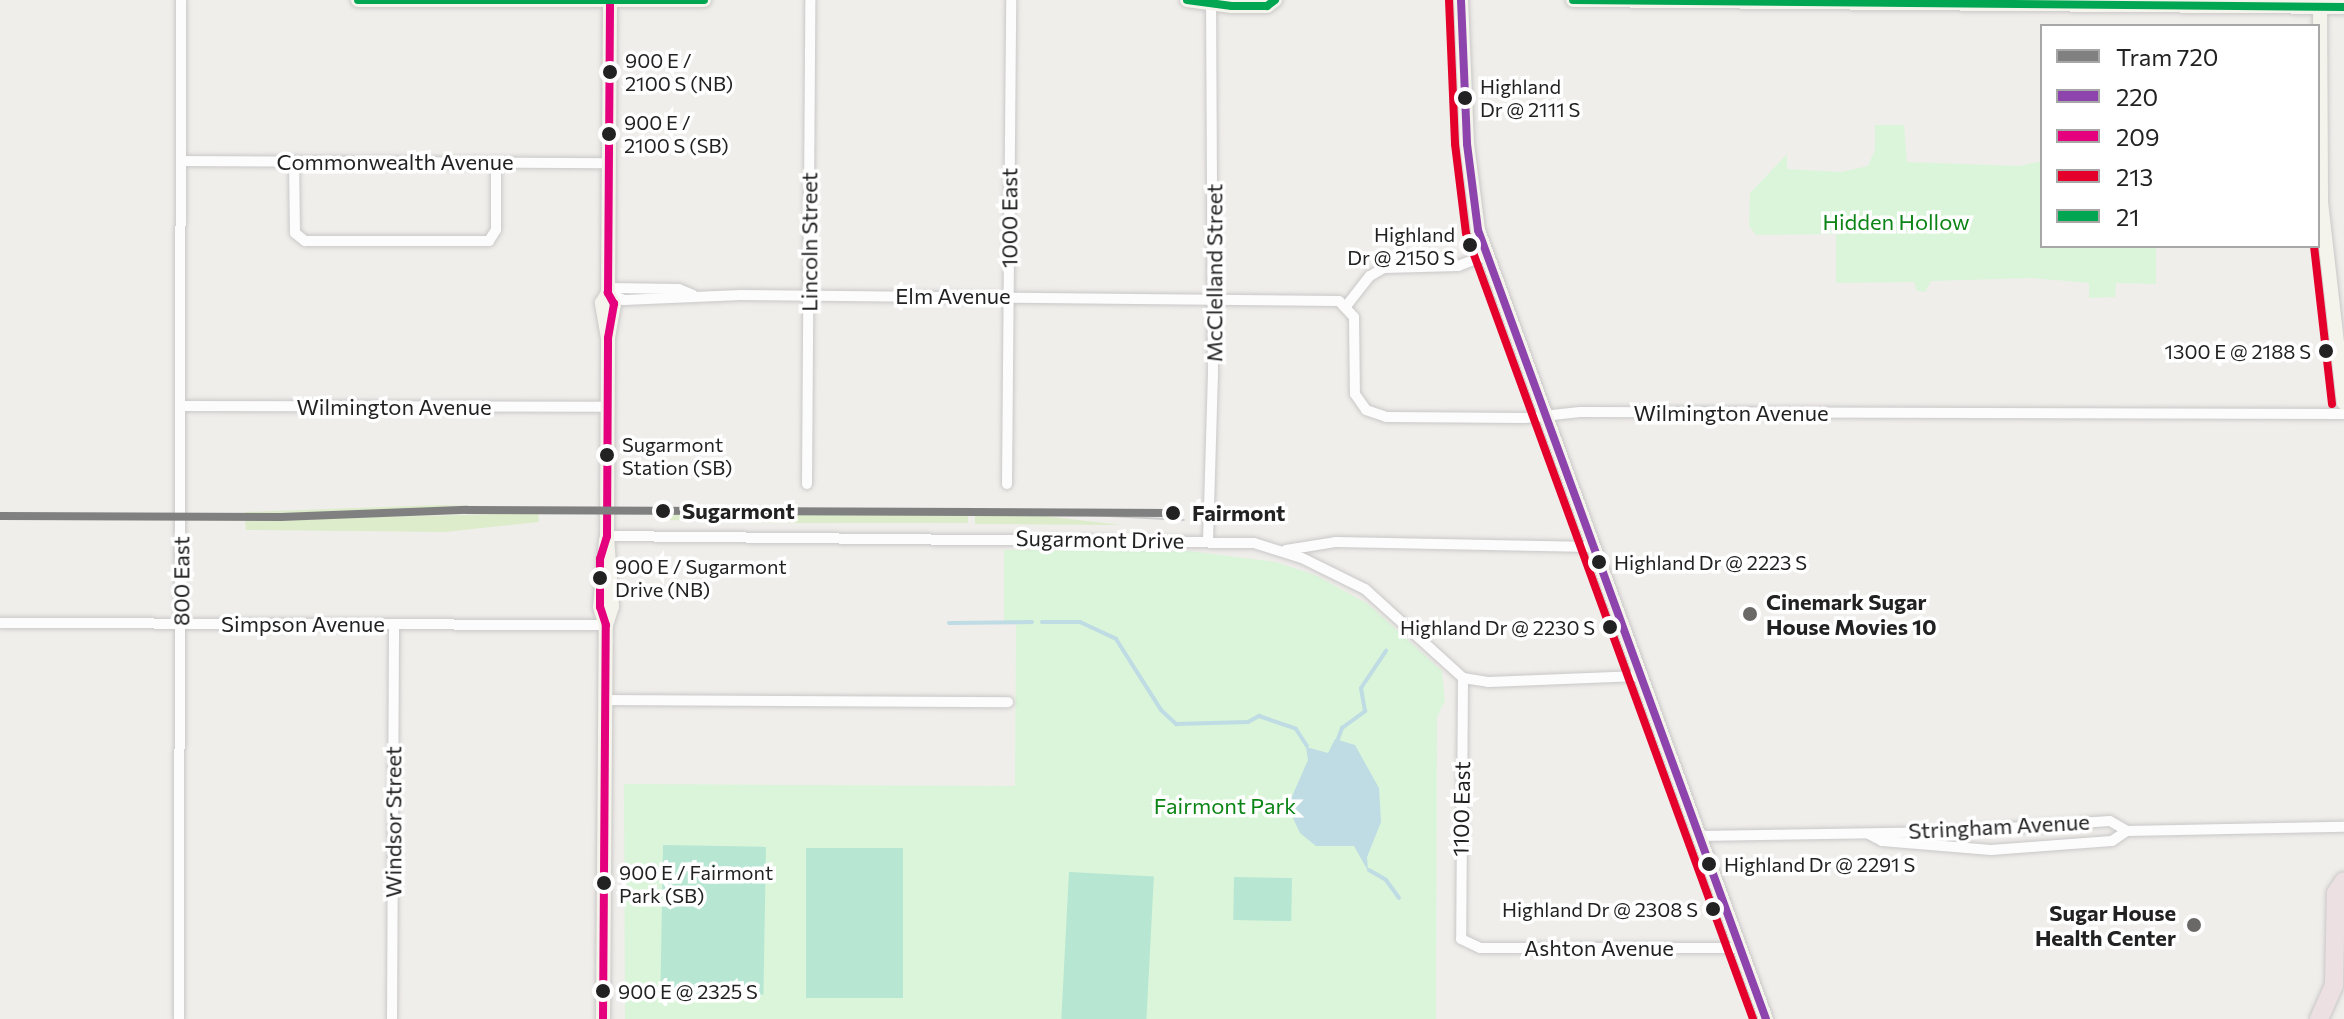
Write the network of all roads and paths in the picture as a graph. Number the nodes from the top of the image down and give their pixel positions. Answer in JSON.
{"nodes":[{"id":1,"x":181,"y":0,"type":"edge"},
{"id":2,"x":358,"y":0,"type":"edge"},
{"id":3,"x":397,"y":0,"type":"edge"},
{"id":4,"x":610,"y":0,"type":"edge"},
{"id":5,"x":704,"y":0,"type":"edge"},
{"id":6,"x":810,"y":0,"type":"edge"},
{"id":7,"x":1011,"y":0,"type":"edge"},
{"id":8,"x":1187,"y":0,"type":"edge"},
{"id":9,"x":1275,"y":0,"type":"edge"},
{"id":10,"x":1461,"y":0,"type":"edge"},
{"id":11,"x":1573,"y":0,"type":"edge"},
{"id":12,"x":2343,"y":0,"type":"edge"},
{"id":13,"x":1216,"y":2,"type":"edge"},
{"id":14,"x":1764,"y":2,"type":"edge"},
{"id":15,"x":1992,"y":2,"type":"edge"},
{"id":16,"x":2320,"y":3,"type":"edge"},
{"id":17,"x":2344,"y":7,"type":"edge"},
{"id":18,"x":2344,"y":13,"type":"edge"},
{"id":19,"x":182,"y":161,"type":"junction"},
{"id":20,"x":294,"y":161,"type":"junction"},
{"id":21,"x":496,"y":162,"type":"junction"},
{"id":22,"x":609,"y":163,"type":"junction"},
{"id":23,"x":1487,"y":255,"type":"junction"},
{"id":24,"x":608,"y":290,"type":"junction"},
{"id":25,"x":808,"y":295,"type":"junction"},
{"id":26,"x":1009,"y":296,"type":"junction"},
{"id":27,"x":1213,"y":297,"type":"junction"},
{"id":28,"x":1347,"y":305,"type":"junction"},
{"id":29,"x":2344,"y":403,"type":"edge"},
{"id":30,"x":181,"y":406,"type":"junction"},
{"id":31,"x":607,"y":407,"type":"junction"},
{"id":32,"x":2344,"y":414,"type":"edge"},
{"id":33,"x":1546,"y":415,"type":"junction"},
{"id":34,"x":807,"y":484,"type":"dead end"},
{"id":35,"x":1007,"y":484,"type":"dead end"},
{"id":36,"x":607,"y":536,"type":"junction"},
{"id":37,"x":1208,"y":541,"type":"junction"},
{"id":38,"x":1592,"y":547,"type":"junction"},
{"id":39,"x":1284,"y":551,"type":"junction"},
{"id":40,"x":0,"y":623,"type":"edge"},
{"id":41,"x":180,"y":624,"type":"junction"},
{"id":42,"x":394,"y":624,"type":"junction"},
{"id":43,"x":606,"y":625,"type":"junction"},
{"id":44,"x":1640,"y":676,"type":"junction"},
{"id":45,"x":1463,"y":678,"type":"junction"},
{"id":46,"x":606,"y":700,"type":"junction"},
{"id":47,"x":1008,"y":702,"type":"dead end"},
{"id":48,"x":2344,"y":827,"type":"edge"},
{"id":49,"x":2127,"y":831,"type":"junction"},
{"id":50,"x":1869,"y":834,"type":"junction"},
{"id":51,"x":1698,"y":836,"type":"junction"},
{"id":52,"x":2344,"y":881,"type":"edge"},
{"id":53,"x":1461,"y":939,"type":"joint"},
{"id":54,"x":1740,"y":948,"type":"junction"},
{"id":55,"x":179,"y":1019,"type":"edge"},
{"id":56,"x":392,"y":1019,"type":"edge"},
{"id":57,"x":603,"y":1019,"type":"edge"},
{"id":58,"x":1766,"y":1019,"type":"edge"},
{"id":59,"x":2319,"y":1019,"type":"edge"}],
"edges":[{"from":1,"to":19,"type":"street","name":"800 East"},
{"from":2,"to":3,"type":"street"},
{"from":3,"to":4,"type":"street"},
{"from":4,"to":5,"type":"street"},
{"from":4,"to":22,"type":"street"},
{"from":6,"to":25,"type":"street","name":"Lincoln Street"},
{"from":7,"to":26,"type":"street","name":"1000 East"},
{"from":8,"to":13,"type":"street"},
{"from":9,"to":13,"type":"street"},
{"from":10,"to":23,"type":"street"},
{"from":11,"to":14,"type":"street"},
{"from":12,"to":17,"type":"street"},
{"from":13,"to":27,"type":"street","name":"McClelland Street"},
{"from":14,"to":15,"type":"street"},
{"from":15,"to":16,"type":"street"},
{"from":16,"to":17,"type":"street"},
{"from":16,"to":29,"type":"street"},
{"from":17,"to":18,"type":"street"},
{"from":19,"to":20,"type":"street","name":"Commonwealth Avenue"},
{"from":19,"to":30,"type":"street","name":"800 East"},
{"from":20,"to":21,"type":"street","name":"Commonwealth Avenue"},
{"from":20,"to":21,"type":"street"},
{"from":21,"to":22,"type":"street","name":"Commonwealth Avenue"},
{"from":22,"to":24,"type":"street"},
{"from":23,"to":28,"type":"street"},
{"from":23,"to":33,"type":"street"},
{"from":24,"to":25,"type":"street","name":"Elm Avenue"},
{"from":24,"to":31,"type":"street"},
{"from":25,"to":26,"type":"street","name":"Elm Avenue"},
{"from":25,"to":34,"type":"street","name":"Lincoln Street"},
{"from":26,"to":27,"type":"street","name":"Elm Avenue"},
{"from":26,"to":35,"type":"street","name":"1000 East"},
{"from":27,"to":28,"type":"street"},
{"from":27,"to":37,"type":"street","name":"McClelland Street"},
{"from":28,"to":33,"type":"street","name":"Wilmington Avenue"},
{"from":30,"to":31,"type":"street","name":"Wilmington Avenue"},
{"from":30,"to":41,"type":"street","name":"800 East"},
{"from":31,"to":36,"type":"street"},
{"from":32,"to":33,"type":"street","name":"Wilmington Avenue"},
{"from":33,"to":38,"type":"street"},
{"from":36,"to":37,"type":"street","name":"Sugarmont Drive"},
{"from":36,"to":43,"type":"street"},
{"from":37,"to":39,"type":"street","name":"Sugarmont Drive"},
{"from":38,"to":39,"type":"street","name":"Sugarmont Drive"},
{"from":38,"to":44,"type":"street"},
{"from":39,"to":45,"type":"street"},
{"from":40,"to":41,"type":"street","name":"Simpson Avenue"},
{"from":41,"to":42,"type":"street","name":"Simpson Avenue"},
{"from":41,"to":55,"type":"street","name":"800 East"},
{"from":42,"to":43,"type":"street","name":"Simpson Avenue"},
{"from":42,"to":56,"type":"street","name":"Windsor Street"},
{"from":43,"to":46,"type":"street"},
{"from":44,"to":45,"type":"street"},
{"from":44,"to":51,"type":"street"},
{"from":45,"to":53,"type":"street","name":"1100 East"},
{"from":46,"to":47,"type":"street"},
{"from":46,"to":57,"type":"street"},
{"from":48,"to":49,"type":"street","name":"Stringham Avenue"},
{"from":49,"to":50,"type":"street","name":"Stringham Avenue"},
{"from":49,"to":50,"type":"street","name":"Stringham Avenue"},
{"from":50,"to":51,"type":"street","name":"Stringham Avenue"},
{"from":51,"to":54,"type":"street"},
{"from":52,"to":59,"type":"highway"},
{"from":53,"to":54,"type":"street","name":"Ashton Avenue"},
{"from":54,"to":58,"type":"street"}]}
